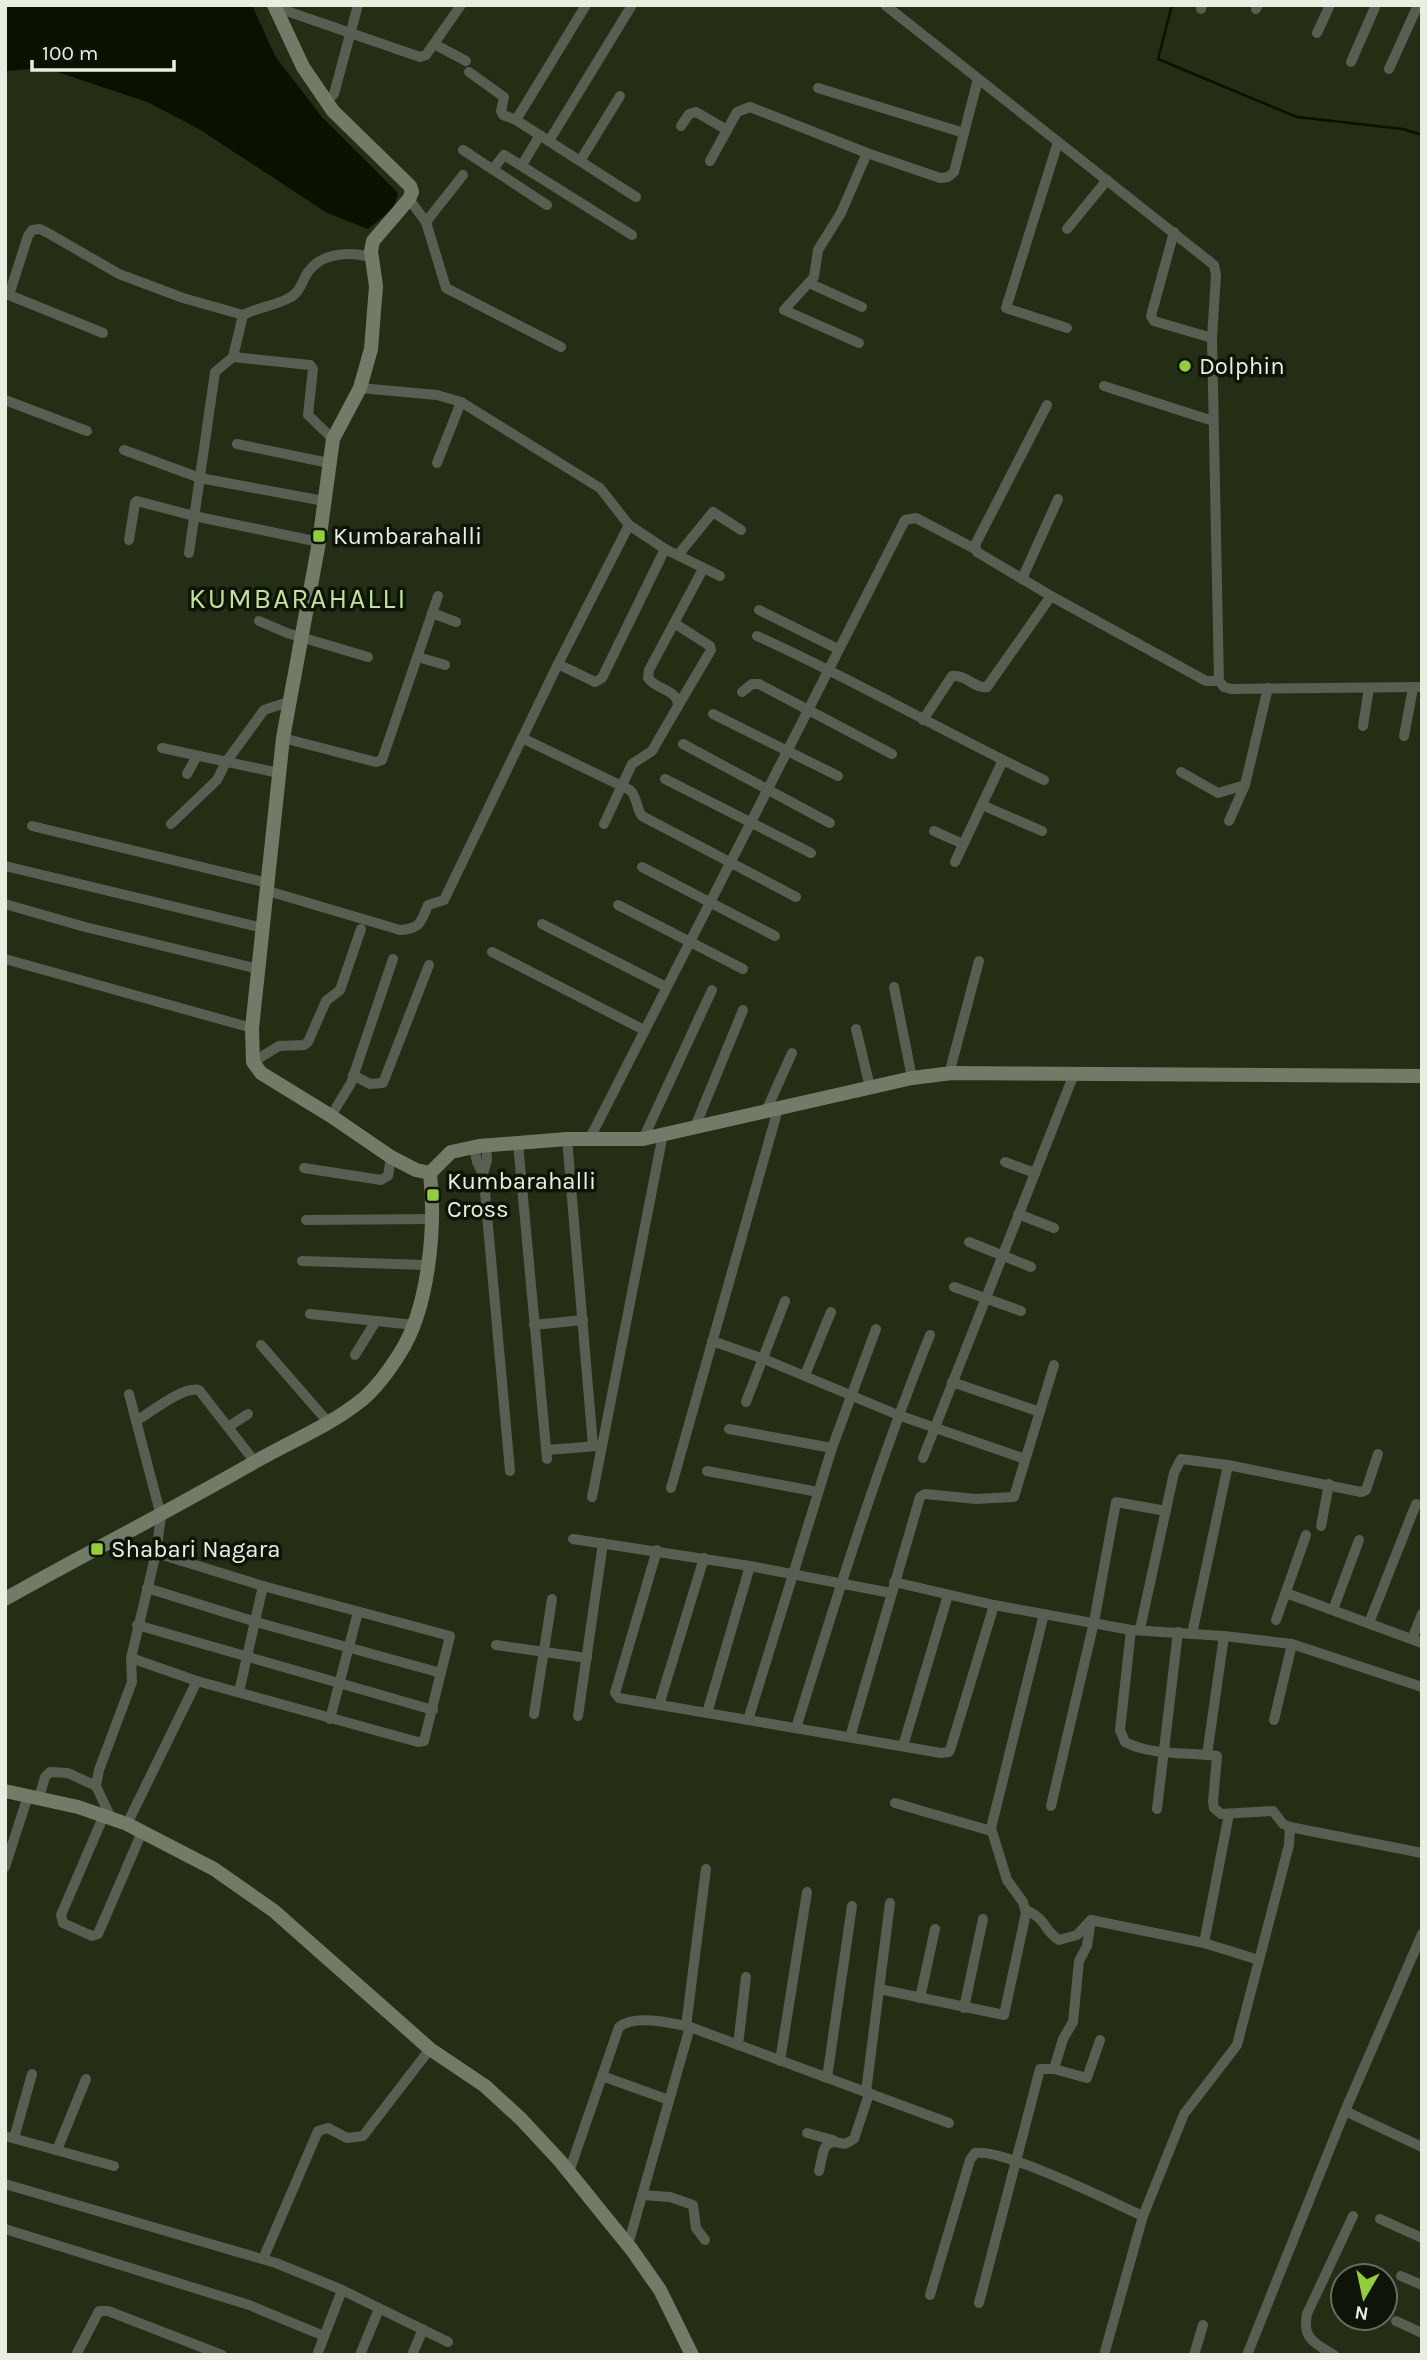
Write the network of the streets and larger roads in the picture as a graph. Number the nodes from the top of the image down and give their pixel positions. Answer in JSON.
{"nodes":[{"id":1,"x":358,"y":5,"type":"edge"},
{"id":2,"x":461,"y":5,"type":"edge"},
{"id":3,"x":586,"y":5,"type":"edge"},
{"id":4,"x":632,"y":5,"type":"edge"},
{"id":5,"x":885,"y":5,"type":"edge"},
{"id":6,"x":1330,"y":5,"type":"edge"},
{"id":7,"x":1376,"y":5,"type":"edge"},
{"id":8,"x":1418,"y":5,"type":"edge"},
{"id":9,"x":275,"y":6,"type":"edge"},
{"id":10,"x":350,"y":33,"type":"junction"},
{"id":11,"x":1317,"y":33,"type":"dead end"},
{"id":12,"x":434,"y":44,"type":"junction"},
{"id":13,"x":466,"y":61,"type":"dead end"},
{"id":14,"x":1351,"y":62,"type":"dead end"},
{"id":15,"x":1389,"y":69,"type":"dead end"},
{"id":16,"x":469,"y":72,"type":"dead end"},
{"id":17,"x":978,"y":79,"type":"junction"},
{"id":18,"x":818,"y":88,"type":"dead end"},
{"id":19,"x":620,"y":96,"type":"dead end"},
{"id":20,"x":326,"y":101,"type":"junction"},
{"id":21,"x":516,"y":120,"type":"junction"},
{"id":22,"x":681,"y":125,"type":"dead end"},
{"id":23,"x":727,"y":130,"type":"junction"},
{"id":24,"x":964,"y":133,"type":"junction"},
{"id":25,"x":544,"y":138,"type":"junction"},
{"id":26,"x":1058,"y":142,"type":"junction"},
{"id":27,"x":463,"y":150,"type":"dead end"},
{"id":28,"x":867,"y":153,"type":"junction"},
{"id":29,"x":580,"y":161,"type":"junction"},
{"id":30,"x":710,"y":161,"type":"dead end"},
{"id":31,"x":522,"y":165,"type":"junction"},
{"id":32,"x":492,"y":169,"type":"junction"},
{"id":33,"x":463,"y":175,"type":"dead end"},
{"id":34,"x":1107,"y":180,"type":"junction"},
{"id":35,"x":636,"y":197,"type":"dead end"},
{"id":36,"x":409,"y":199,"type":"junction"},
{"id":37,"x":547,"y":205,"type":"dead end"},
{"id":38,"x":426,"y":222,"type":"junction"},
{"id":39,"x":1067,"y":229,"type":"dead end"},
{"id":40,"x":1174,"y":232,"type":"junction"},
{"id":41,"x":632,"y":235,"type":"dead end"},
{"id":42,"x":373,"y":258,"type":"junction"},
{"id":43,"x":812,"y":280,"type":"junction"},
{"id":44,"x":6,"y":298,"type":"edge"},
{"id":45,"x":862,"y":307,"type":"dead end"},
{"id":46,"x":243,"y":315,"type":"junction"},
{"id":47,"x":1067,"y":328,"type":"dead end"},
{"id":48,"x":103,"y":333,"type":"dead end"},
{"id":49,"x":1212,"y":338,"type":"junction"},
{"id":50,"x":859,"y":343,"type":"dead end"},
{"id":51,"x":561,"y":347,"type":"dead end"},
{"id":52,"x":233,"y":357,"type":"junction"},
{"id":53,"x":1104,"y":386,"type":"dead end"},
{"id":54,"x":360,"y":388,"type":"junction"},
{"id":55,"x":5,"y":400,"type":"edge"},
{"id":56,"x":461,"y":402,"type":"junction"},
{"id":57,"x":1047,"y":405,"type":"dead end"},
{"id":58,"x":1213,"y":421,"type":"junction"},
{"id":59,"x":87,"y":431,"type":"dead end"},
{"id":60,"x":333,"y":439,"type":"junction"},
{"id":61,"x":237,"y":444,"type":"dead end"},
{"id":62,"x":124,"y":450,"type":"dead end"},
{"id":63,"x":330,"y":463,"type":"junction"},
{"id":64,"x":437,"y":463,"type":"dead end"},
{"id":65,"x":200,"y":478,"type":"junction"},
{"id":66,"x":1058,"y":499,"type":"dead end"},
{"id":67,"x":324,"y":501,"type":"junction"},
{"id":68,"x":194,"y":516,"type":"junction"},
{"id":69,"x":629,"y":526,"type":"junction"},
{"id":70,"x":741,"y":530,"type":"dead end"},
{"id":71,"x":129,"y":540,"type":"dead end"},
{"id":72,"x":319,"y":542,"type":"junction"},
{"id":73,"x":665,"y":548,"type":"junction"},
{"id":74,"x":975,"y":549,"type":"junction"},
{"id":75,"x":189,"y":553,"type":"dead end"},
{"id":76,"x":678,"y":555,"type":"junction"},
{"id":77,"x":703,"y":569,"type":"junction"},
{"id":78,"x":720,"y":576,"type":"dead end"},
{"id":79,"x":1023,"y":579,"type":"junction"},
{"id":80,"x":438,"y":596,"type":"dead end"},
{"id":81,"x":1051,"y":596,"type":"junction"},
{"id":82,"x":759,"y":610,"type":"dead end"},
{"id":83,"x":432,"y":613,"type":"junction"},
{"id":84,"x":260,"y":621,"type":"dead end"},
{"id":85,"x":456,"y":622,"type":"dead end"},
{"id":86,"x":674,"y":623,"type":"junction"},
{"id":87,"x":757,"y":636,"type":"dead end"},
{"id":88,"x":302,"y":637,"type":"junction"},
{"id":89,"x":838,"y":649,"type":"junction"},
{"id":90,"x":368,"y":657,"type":"dead end"},
{"id":91,"x":418,"y":657,"type":"junction"},
{"id":92,"x":558,"y":664,"type":"junction"},
{"id":93,"x":445,"y":665,"type":"dead end"},
{"id":94,"x":828,"y":668,"type":"junction"},
{"id":95,"x":1219,"y":681,"type":"junction"},
{"id":96,"x":1417,"y":687,"type":"edge"},
{"id":97,"x":1268,"y":688,"type":"junction"},
{"id":98,"x":1369,"y":688,"type":"junction"},
{"id":99,"x":741,"y":692,"type":"dead end"},
{"id":100,"x":288,"y":702,"type":"junction"},
{"id":101,"x":678,"y":706,"type":"junction"},
{"id":102,"x":808,"y":709,"type":"junction"},
{"id":103,"x":713,"y":714,"type":"dead end"},
{"id":104,"x":923,"y":720,"type":"junction"},
{"id":105,"x":1363,"y":726,"type":"dead end"},
{"id":106,"x":1404,"y":736,"type":"dead end"},
{"id":107,"x":283,"y":738,"type":"junction"},
{"id":108,"x":522,"y":738,"type":"junction"},
{"id":109,"x":683,"y":744,"type":"dead end"},
{"id":110,"x":162,"y":748,"type":"dead end"},
{"id":111,"x":787,"y":751,"type":"junction"},
{"id":112,"x":892,"y":754,"type":"dead end"},
{"id":113,"x":197,"y":756,"type":"junction"},
{"id":114,"x":1003,"y":760,"type":"junction"},
{"id":115,"x":226,"y":762,"type":"junction"},
{"id":116,"x":1181,"y":772,"type":"dead end"},
{"id":117,"x":279,"y":773,"type":"junction"},
{"id":118,"x":187,"y":774,"type":"dead end"},
{"id":119,"x":838,"y":776,"type":"dead end"},
{"id":120,"x":665,"y":779,"type":"dead end"},
{"id":121,"x":1044,"y":780,"type":"dead end"},
{"id":122,"x":1245,"y":785,"type":"junction"},
{"id":123,"x":621,"y":786,"type":"junction"},
{"id":124,"x":767,"y":791,"type":"junction"},
{"id":125,"x":982,"y":805,"type":"junction"},
{"id":126,"x":1229,"y":821,"type":"dead end"},
{"id":127,"x":750,"y":822,"type":"junction"},
{"id":128,"x":830,"y":823,"type":"dead end"},
{"id":129,"x":170,"y":824,"type":"dead end"},
{"id":130,"x":604,"y":824,"type":"dead end"},
{"id":131,"x":32,"y":826,"type":"dead end"},
{"id":132,"x":934,"y":831,"type":"dead end"},
{"id":133,"x":1042,"y":831,"type":"dead end"},
{"id":134,"x":963,"y":844,"type":"junction"},
{"id":135,"x":811,"y":853,"type":"dead end"},
{"id":136,"x":955,"y":862,"type":"dead end"},
{"id":137,"x":729,"y":863,"type":"junction"},
{"id":138,"x":5,"y":866,"type":"edge"},
{"id":139,"x":642,"y":867,"type":"dead end"},
{"id":140,"x":268,"y":887,"type":"junction"},
{"id":141,"x":796,"y":897,"type":"dead end"},
{"id":142,"x":709,"y":902,"type":"junction"},
{"id":143,"x":5,"y":904,"type":"edge"},
{"id":144,"x":618,"y":905,"type":"dead end"},
{"id":145,"x":542,"y":925,"type":"dead end"},
{"id":146,"x":263,"y":928,"type":"junction"},
{"id":147,"x":360,"y":929,"type":"dead end"},
{"id":148,"x":775,"y":936,"type":"dead end"},
{"id":149,"x":689,"y":942,"type":"junction"},
{"id":150,"x":492,"y":952,"type":"dead end"},
{"id":151,"x":5,"y":959,"type":"edge"},
{"id":152,"x":393,"y":959,"type":"dead end"},
{"id":153,"x":978,"y":961,"type":"dead end"},
{"id":154,"x":429,"y":964,"type":"dead end"},
{"id":155,"x":743,"y":969,"type":"dead end"},
{"id":156,"x":259,"y":970,"type":"junction"},
{"id":157,"x":666,"y":987,"type":"junction"},
{"id":158,"x":894,"y":987,"type":"dead end"},
{"id":159,"x":712,"y":990,"type":"dead end"},
{"id":160,"x":743,"y":1010,"type":"dead end"},
{"id":161,"x":252,"y":1028,"type":"junction"},
{"id":162,"x":856,"y":1029,"type":"dead end"},
{"id":163,"x":644,"y":1030,"type":"junction"},
{"id":164,"x":792,"y":1053,"type":"dead end"},
{"id":165,"x":253,"y":1062,"type":"junction"},
{"id":166,"x":949,"y":1074,"type":"junction"},
{"id":167,"x":1074,"y":1074,"type":"junction"},
{"id":168,"x":353,"y":1075,"type":"junction"},
{"id":169,"x":1422,"y":1076,"type":"edge"},
{"id":170,"x":912,"y":1078,"type":"junction"},
{"id":171,"x":870,"y":1087,"type":"junction"},
{"id":172,"x":772,"y":1110,"type":"junction"},
{"id":173,"x":331,"y":1116,"type":"junction"},
{"id":174,"x":695,"y":1128,"type":"junction"},
{"id":175,"x":663,"y":1134,"type":"junction"},
{"id":176,"x":590,"y":1138,"type":"junction"},
{"id":177,"x":567,"y":1139,"type":"junction"},
{"id":178,"x":643,"y":1139,"type":"junction"},
{"id":179,"x":518,"y":1143,"type":"junction"},
{"id":180,"x":480,"y":1146,"type":"junction"},
{"id":181,"x":391,"y":1157,"type":"junction"},
{"id":182,"x":1005,"y":1162,"type":"dead end"},
{"id":183,"x":304,"y":1168,"type":"dead end"},
{"id":184,"x":430,"y":1173,"type":"junction"},
{"id":185,"x":1035,"y":1173,"type":"junction"},
{"id":186,"x":1018,"y":1214,"type":"junction"},
{"id":187,"x":431,"y":1219,"type":"junction"},
{"id":188,"x":306,"y":1220,"type":"dead end"},
{"id":189,"x":1054,"y":1228,"type":"dead end"},
{"id":190,"x":969,"y":1242,"type":"dead end"},
{"id":191,"x":1002,"y":1255,"type":"junction"},
{"id":192,"x":302,"y":1261,"type":"dead end"},
{"id":193,"x":427,"y":1265,"type":"junction"},
{"id":194,"x":1031,"y":1267,"type":"dead end"},
{"id":195,"x":954,"y":1287,"type":"dead end"},
{"id":196,"x":985,"y":1298,"type":"junction"},
{"id":197,"x":785,"y":1301,"type":"dead end"},
{"id":198,"x":1021,"y":1311,"type":"dead end"},
{"id":199,"x":831,"y":1312,"type":"dead end"},
{"id":200,"x":310,"y":1314,"type":"dead end"},
{"id":201,"x":583,"y":1320,"type":"junction"},
{"id":202,"x":376,"y":1321,"type":"junction"},
{"id":203,"x":415,"y":1325,"type":"junction"},
{"id":204,"x":534,"y":1325,"type":"junction"},
{"id":205,"x":876,"y":1329,"type":"dead end"},
{"id":206,"x":930,"y":1335,"type":"dead end"},
{"id":207,"x":712,"y":1341,"type":"junction"},
{"id":208,"x":261,"y":1345,"type":"dead end"},
{"id":209,"x":355,"y":1355,"type":"dead end"},
{"id":210,"x":764,"y":1359,"type":"junction"},
{"id":211,"x":1054,"y":1365,"type":"dead end"},
{"id":212,"x":805,"y":1375,"type":"junction"},
{"id":213,"x":952,"y":1381,"type":"junction"},
{"id":214,"x":129,"y":1394,"type":"dead end"},
{"id":215,"x":852,"y":1394,"type":"junction"},
{"id":216,"x":746,"y":1402,"type":"dead end"},
{"id":217,"x":1040,"y":1412,"type":"junction"},
{"id":218,"x":248,"y":1414,"type":"dead end"},
{"id":219,"x":898,"y":1415,"type":"junction"},
{"id":220,"x":136,"y":1421,"type":"junction"},
{"id":221,"x":328,"y":1422,"type":"junction"},
{"id":222,"x":228,"y":1427,"type":"junction"},
{"id":223,"x":934,"y":1427,"type":"junction"},
{"id":224,"x":729,"y":1429,"type":"dead end"},
{"id":225,"x":597,"y":1446,"type":"junction"},
{"id":226,"x":832,"y":1448,"type":"junction"},
{"id":227,"x":1378,"y":1454,"type":"dead end"},
{"id":228,"x":923,"y":1458,"type":"dead end"},
{"id":229,"x":1026,"y":1459,"type":"junction"},
{"id":230,"x":255,"y":1462,"type":"junction"},
{"id":231,"x":1228,"y":1465,"type":"junction"},
{"id":232,"x":510,"y":1471,"type":"dead end"},
{"id":233,"x":707,"y":1471,"type":"dead end"},
{"id":234,"x":1329,"y":1484,"type":"junction"},
{"id":235,"x":671,"y":1488,"type":"dead end"},
{"id":236,"x":818,"y":1492,"type":"junction"},
{"id":237,"x":592,"y":1497,"type":"dead end"},
{"id":238,"x":1416,"y":1504,"type":"dead end"},
{"id":239,"x":1166,"y":1511,"type":"junction"},
{"id":240,"x":161,"y":1516,"type":"junction"},
{"id":241,"x":1321,"y":1526,"type":"dead end"},
{"id":242,"x":1306,"y":1535,"type":"dead end"},
{"id":243,"x":573,"y":1539,"type":"dead end"},
{"id":244,"x":1359,"y":1540,"type":"dead end"},
{"id":245,"x":603,"y":1543,"type":"junction"},
{"id":246,"x":657,"y":1550,"type":"junction"},
{"id":247,"x":156,"y":1553,"type":"junction"},
{"id":248,"x":704,"y":1558,"type":"junction"},
{"id":249,"x":750,"y":1566,"type":"junction"},
{"id":250,"x":794,"y":1575,"type":"junction"},
{"id":251,"x":894,"y":1582,"type":"junction"},
{"id":252,"x":841,"y":1584,"type":"junction"},
{"id":253,"x":263,"y":1586,"type":"junction"},
{"id":254,"x":147,"y":1588,"type":"junction"},
{"id":255,"x":891,"y":1593,"type":"junction"},
{"id":256,"x":1286,"y":1593,"type":"junction"},
{"id":257,"x":948,"y":1595,"type":"junction"},
{"id":258,"x":5,"y":1599,"type":"edge"},
{"id":259,"x":552,"y":1599,"type":"dead end"},
{"id":260,"x":994,"y":1605,"type":"junction"},
{"id":261,"x":1333,"y":1610,"type":"junction"},
{"id":262,"x":358,"y":1612,"type":"junction"},
{"id":263,"x":1044,"y":1614,"type":"junction"},
{"id":264,"x":1422,"y":1614,"type":"edge"},
{"id":265,"x":1276,"y":1620,"type":"dead end"},
{"id":266,"x":256,"y":1622,"type":"junction"},
{"id":267,"x":1094,"y":1622,"type":"junction"},
{"id":268,"x":1370,"y":1623,"type":"junction"},
{"id":269,"x":137,"y":1625,"type":"junction"},
{"id":270,"x":1135,"y":1629,"type":"junction"},
{"id":271,"x":1178,"y":1632,"type":"junction"},
{"id":272,"x":1192,"y":1634,"type":"junction"},
{"id":273,"x":1224,"y":1636,"type":"junction"},
{"id":274,"x":1417,"y":1641,"type":"edge"},
{"id":275,"x":1293,"y":1644,"type":"junction"},
{"id":276,"x":496,"y":1645,"type":"dead end"},
{"id":277,"x":348,"y":1647,"type":"junction"},
{"id":278,"x":544,"y":1652,"type":"junction"},
{"id":279,"x":131,"y":1658,"type":"junction"},
{"id":280,"x":246,"y":1658,"type":"junction"},
{"id":281,"x":587,"y":1658,"type":"junction"},
{"id":282,"x":441,"y":1673,"type":"junction"},
{"id":283,"x":197,"y":1681,"type":"junction"},
{"id":284,"x":339,"y":1682,"type":"junction"},
{"id":285,"x":1422,"y":1687,"type":"edge"},
{"id":286,"x":239,"y":1692,"type":"junction"},
{"id":287,"x":659,"y":1705,"type":"junction"},
{"id":288,"x":433,"y":1710,"type":"junction"},
{"id":289,"x":707,"y":1713,"type":"junction"},
{"id":290,"x":534,"y":1714,"type":"dead end"},
{"id":291,"x":578,"y":1716,"type":"dead end"},
{"id":292,"x":330,"y":1719,"type":"junction"},
{"id":293,"x":748,"y":1720,"type":"junction"},
{"id":294,"x":1274,"y":1720,"type":"dead end"},
{"id":295,"x":796,"y":1728,"type":"junction"},
{"id":296,"x":850,"y":1738,"type":"junction"},
{"id":297,"x":903,"y":1746,"type":"junction"},
{"id":298,"x":1162,"y":1752,"type":"junction"},
{"id":299,"x":1207,"y":1755,"type":"junction"},
{"id":300,"x":96,"y":1786,"type":"junction"},
{"id":301,"x":5,"y":1791,"type":"edge"},
{"id":302,"x":34,"y":1797,"type":"junction"},
{"id":303,"x":895,"y":1803,"type":"dead end"},
{"id":304,"x":1051,"y":1806,"type":"dead end"},
{"id":305,"x":1157,"y":1809,"type":"dead end"},
{"id":306,"x":1229,"y":1814,"type":"junction"},
{"id":307,"x":108,"y":1817,"type":"junction"},
{"id":308,"x":127,"y":1825,"type":"junction"},
{"id":309,"x":1290,"y":1827,"type":"junction"},
{"id":310,"x":991,"y":1831,"type":"junction"},
{"id":311,"x":142,"y":1832,"type":"junction"},
{"id":312,"x":1422,"y":1853,"type":"edge"},
{"id":313,"x":5,"y":1867,"type":"edge"},
{"id":314,"x":706,"y":1869,"type":"dead end"},
{"id":315,"x":807,"y":1892,"type":"dead end"},
{"id":316,"x":890,"y":1903,"type":"dead end"},
{"id":317,"x":852,"y":1906,"type":"dead end"},
{"id":318,"x":1026,"y":1910,"type":"junction"},
{"id":319,"x":983,"y":1919,"type":"dead end"},
{"id":320,"x":1091,"y":1920,"type":"junction"},
{"id":321,"x":935,"y":1929,"type":"dead end"},
{"id":322,"x":1422,"y":1934,"type":"edge"},
{"id":323,"x":1204,"y":1943,"type":"junction"},
{"id":324,"x":1259,"y":1960,"type":"junction"},
{"id":325,"x":746,"y":1977,"type":"dead end"},
{"id":326,"x":879,"y":1989,"type":"junction"},
{"id":327,"x":920,"y":1998,"type":"junction"},
{"id":328,"x":964,"y":2008,"type":"junction"},
{"id":329,"x":688,"y":2027,"type":"junction"},
{"id":330,"x":1100,"y":2040,"type":"dead end"},
{"id":331,"x":738,"y":2045,"type":"junction"},
{"id":332,"x":430,"y":2049,"type":"junction"},
{"id":333,"x":780,"y":2061,"type":"junction"},
{"id":334,"x":1054,"y":2069,"type":"junction"},
{"id":335,"x":32,"y":2074,"type":"dead end"},
{"id":336,"x":602,"y":2076,"type":"junction"},
{"id":337,"x":827,"y":2078,"type":"junction"},
{"id":338,"x":86,"y":2079,"type":"dead end"},
{"id":339,"x":868,"y":2093,"type":"junction"},
{"id":340,"x":669,"y":2100,"type":"junction"},
{"id":341,"x":1345,"y":2111,"type":"junction"},
{"id":342,"x":949,"y":2123,"type":"dead end"},
{"id":343,"x":807,"y":2133,"type":"dead end"},
{"id":344,"x":10,"y":2137,"type":"edge"},
{"id":345,"x":833,"y":2140,"type":"junction"},
{"id":346,"x":1422,"y":2147,"type":"edge"},
{"id":347,"x":57,"y":2150,"type":"junction"},
{"id":348,"x":1017,"y":2162,"type":"junction"},
{"id":349,"x":114,"y":2166,"type":"dead end"},
{"id":350,"x":819,"y":2171,"type":"dead end"},
{"id":351,"x":569,"y":2172,"type":"junction"},
{"id":352,"x":5,"y":2185,"type":"edge"},
{"id":353,"x":642,"y":2195,"type":"junction"},
{"id":354,"x":1143,"y":2216,"type":"junction"},
{"id":355,"x":1353,"y":2216,"type":"dead end"},
{"id":356,"x":1380,"y":2219,"type":"dead end"},
{"id":357,"x":5,"y":2229,"type":"edge"},
{"id":358,"x":1422,"y":2238,"type":"edge"},
{"id":359,"x":705,"y":2240,"type":"dead end"},
{"id":360,"x":628,"y":2245,"type":"junction"},
{"id":361,"x":263,"y":2259,"type":"junction"},
{"id":362,"x":1401,"y":2276,"type":"dead end"},
{"id":363,"x":1422,"y":2285,"type":"edge"},
{"id":364,"x":342,"y":2290,"type":"junction"},
{"id":365,"x":930,"y":2295,"type":"dead end"},
{"id":366,"x":979,"y":2303,"type":"dead end"},
{"id":367,"x":379,"y":2309,"type":"junction"},
{"id":368,"x":1399,"y":2322,"type":"edge"},
{"id":369,"x":1203,"y":2325,"type":"dead end"},
{"id":370,"x":423,"y":2329,"type":"junction"},
{"id":371,"x":1422,"y":2333,"type":"edge"},
{"id":372,"x":324,"y":2336,"type":"junction"},
{"id":373,"x":448,"y":2342,"type":"dead end"},
{"id":374,"x":1251,"y":2353,"type":"edge"},
{"id":375,"x":76,"y":2355,"type":"edge"},
{"id":376,"x":222,"y":2355,"type":"edge"},
{"id":377,"x":317,"y":2355,"type":"edge"},
{"id":378,"x":360,"y":2355,"type":"edge"},
{"id":379,"x":412,"y":2355,"type":"edge"},
{"id":380,"x":692,"y":2355,"type":"edge"},
{"id":381,"x":1104,"y":2355,"type":"edge"},
{"id":382,"x":1194,"y":2355,"type":"edge"},
{"id":383,"x":1334,"y":2355,"type":"edge"}],
"edges":[{"from":1,"to":10,"type":"street"},
{"from":2,"to":12,"type":"street"},
{"from":3,"to":21,"type":"street"},
{"from":4,"to":25,"type":"street"},
{"from":5,"to":17,"type":"street"},
{"from":6,"to":11,"type":"street"},
{"from":7,"to":14,"type":"street"},
{"from":8,"to":15,"type":"street"},
{"from":9,"to":10,"type":"street"},
{"from":9,"to":20,"type":"street"},
{"from":10,"to":12,"type":"street"},
{"from":10,"to":20,"type":"street"},
{"from":12,"to":13,"type":"street"},
{"from":16,"to":21,"type":"street"},
{"from":17,"to":24,"type":"street"},
{"from":17,"to":26,"type":"street"},
{"from":18,"to":24,"type":"street"},
{"from":19,"to":29,"type":"street"},
{"from":20,"to":36,"type":"street"},
{"from":21,"to":25,"type":"street"},
{"from":22,"to":23,"type":"street"},
{"from":23,"to":28,"type":"street"},
{"from":23,"to":30,"type":"street"},
{"from":24,"to":28,"type":"street"},
{"from":25,"to":29,"type":"street"},
{"from":25,"to":31,"type":"street"},
{"from":26,"to":34,"type":"street"},
{"from":26,"to":47,"type":"street"},
{"from":27,"to":32,"type":"street"},
{"from":28,"to":43,"type":"street"},
{"from":29,"to":35,"type":"street"},
{"from":31,"to":32,"type":"street"},
{"from":31,"to":41,"type":"street"},
{"from":32,"to":37,"type":"street"},
{"from":33,"to":38,"type":"street"},
{"from":34,"to":39,"type":"street"},
{"from":34,"to":40,"type":"street"},
{"from":36,"to":38,"type":"street"},
{"from":36,"to":42,"type":"street"},
{"from":38,"to":51,"type":"street"},
{"from":40,"to":49,"type":"street"},
{"from":40,"to":49,"type":"street"},
{"from":42,"to":46,"type":"street"},
{"from":42,"to":54,"type":"street"},
{"from":43,"to":45,"type":"street"},
{"from":43,"to":50,"type":"street"},
{"from":44,"to":46,"type":"street"},
{"from":44,"to":48,"type":"street"},
{"from":46,"to":52,"type":"street"},
{"from":49,"to":58,"type":"street"},
{"from":52,"to":60,"type":"street"},
{"from":52,"to":65,"type":"street"},
{"from":53,"to":58,"type":"street"},
{"from":54,"to":56,"type":"street"},
{"from":54,"to":60,"type":"street"},
{"from":55,"to":59,"type":"street"},
{"from":56,"to":64,"type":"street"},
{"from":56,"to":69,"type":"street"},
{"from":57,"to":74,"type":"street"},
{"from":58,"to":95,"type":"street"},
{"from":60,"to":63,"type":"street"},
{"from":61,"to":63,"type":"street"},
{"from":62,"to":65,"type":"street"},
{"from":63,"to":67,"type":"street"},
{"from":65,"to":67,"type":"street"},
{"from":65,"to":68,"type":"street"},
{"from":66,"to":79,"type":"street"},
{"from":67,"to":72,"type":"street"},
{"from":68,"to":71,"type":"street"},
{"from":68,"to":72,"type":"street"},
{"from":68,"to":75,"type":"street"},
{"from":69,"to":73,"type":"street"},
{"from":69,"to":92,"type":"street"},
{"from":70,"to":76,"type":"street"},
{"from":72,"to":88,"type":"street"},
{"from":73,"to":76,"type":"street"},
{"from":73,"to":92,"type":"street"},
{"from":74,"to":79,"type":"street"},
{"from":74,"to":89,"type":"street"},
{"from":76,"to":77,"type":"street"},
{"from":77,"to":78,"type":"street"},
{"from":77,"to":86,"type":"street"},
{"from":79,"to":81,"type":"street"},
{"from":80,"to":83,"type":"street"},
{"from":81,"to":95,"type":"street"},
{"from":81,"to":104,"type":"street"},
{"from":82,"to":89,"type":"street"},
{"from":83,"to":85,"type":"street"},
{"from":83,"to":91,"type":"street"},
{"from":84,"to":88,"type":"street"},
{"from":86,"to":101,"type":"street"},
{"from":86,"to":101,"type":"street"},
{"from":87,"to":94,"type":"street"},
{"from":88,"to":90,"type":"street"},
{"from":88,"to":100,"type":"street"},
{"from":89,"to":94,"type":"street"},
{"from":91,"to":93,"type":"street"},
{"from":91,"to":107,"type":"street"},
{"from":92,"to":108,"type":"street"},
{"from":94,"to":102,"type":"street"},
{"from":94,"to":104,"type":"street"},
{"from":95,"to":97,"type":"street"},
{"from":96,"to":98,"type":"street"},
{"from":96,"to":106,"type":"street"},
{"from":97,"to":98,"type":"street"},
{"from":97,"to":122,"type":"street"},
{"from":98,"to":105,"type":"street"},
{"from":99,"to":102,"type":"street"},
{"from":100,"to":107,"type":"street"},
{"from":100,"to":115,"type":"street"},
{"from":101,"to":123,"type":"street"},
{"from":102,"to":111,"type":"street"},
{"from":102,"to":112,"type":"street"},
{"from":103,"to":111,"type":"street"},
{"from":104,"to":114,"type":"street"},
{"from":107,"to":117,"type":"street"},
{"from":108,"to":123,"type":"street"},
{"from":108,"to":140,"type":"street"},
{"from":109,"to":124,"type":"street"},
{"from":110,"to":113,"type":"street"},
{"from":111,"to":119,"type":"street"},
{"from":111,"to":124,"type":"street"},
{"from":113,"to":115,"type":"street"},
{"from":113,"to":118,"type":"street"},
{"from":114,"to":121,"type":"street"},
{"from":114,"to":125,"type":"street"},
{"from":115,"to":117,"type":"street"},
{"from":115,"to":129,"type":"street"},
{"from":116,"to":122,"type":"street"},
{"from":117,"to":140,"type":"street"},
{"from":120,"to":127,"type":"street"},
{"from":122,"to":126,"type":"street"},
{"from":123,"to":130,"type":"street"},
{"from":123,"to":137,"type":"street"},
{"from":124,"to":127,"type":"street"},
{"from":124,"to":128,"type":"street"},
{"from":125,"to":133,"type":"street"},
{"from":125,"to":134,"type":"street"},
{"from":127,"to":135,"type":"street"},
{"from":127,"to":137,"type":"street"},
{"from":131,"to":140,"type":"street"},
{"from":132,"to":134,"type":"street"},
{"from":134,"to":136,"type":"street"},
{"from":137,"to":141,"type":"street"},
{"from":137,"to":142,"type":"street"},
{"from":138,"to":146,"type":"street"},
{"from":139,"to":142,"type":"street"},
{"from":140,"to":146,"type":"street"},
{"from":142,"to":148,"type":"street"},
{"from":142,"to":149,"type":"street"},
{"from":143,"to":156,"type":"street"},
{"from":144,"to":149,"type":"street"},
{"from":145,"to":157,"type":"street"},
{"from":146,"to":156,"type":"street"},
{"from":147,"to":165,"type":"street"},
{"from":149,"to":155,"type":"street"},
{"from":149,"to":157,"type":"street"},
{"from":150,"to":163,"type":"street"},
{"from":151,"to":161,"type":"street"},
{"from":152,"to":168,"type":"street"},
{"from":153,"to":166,"type":"street"},
{"from":154,"to":168,"type":"street"},
{"from":156,"to":161,"type":"street"},
{"from":157,"to":163,"type":"street"},
{"from":158,"to":170,"type":"street"},
{"from":159,"to":178,"type":"street"},
{"from":160,"to":174,"type":"street"},
{"from":161,"to":165,"type":"street"},
{"from":162,"to":171,"type":"street"},
{"from":163,"to":176,"type":"street"},
{"from":164,"to":172,"type":"street"},
{"from":165,"to":173,"type":"street"},
{"from":166,"to":167,"type":"street"},
{"from":166,"to":170,"type":"street"},
{"from":167,"to":169,"type":"street"},
{"from":167,"to":185,"type":"street"},
{"from":168,"to":173,"type":"street"},
{"from":170,"to":171,"type":"street"},
{"from":171,"to":172,"type":"street"},
{"from":172,"to":174,"type":"street"},
{"from":172,"to":207,"type":"street"},
{"from":173,"to":181,"type":"street"},
{"from":174,"to":175,"type":"street"},
{"from":175,"to":178,"type":"street"},
{"from":175,"to":225,"type":"street"},
{"from":176,"to":177,"type":"street"},
{"from":176,"to":178,"type":"street"},
{"from":177,"to":179,"type":"street"},
{"from":177,"to":201,"type":"street"},
{"from":179,"to":180,"type":"street"},
{"from":179,"to":204,"type":"street"},
{"from":180,"to":184,"type":"street"},
{"from":180,"to":232,"type":"street"},
{"from":181,"to":183,"type":"street"},
{"from":181,"to":184,"type":"street"},
{"from":182,"to":185,"type":"street"},
{"from":184,"to":187,"type":"street"},
{"from":185,"to":186,"type":"street"},
{"from":186,"to":189,"type":"street"},
{"from":186,"to":191,"type":"street"},
{"from":187,"to":188,"type":"street"},
{"from":187,"to":193,"type":"street"},
{"from":190,"to":191,"type":"street"},
{"from":191,"to":194,"type":"street"},
{"from":191,"to":196,"type":"street"},
{"from":192,"to":193,"type":"street"},
{"from":193,"to":203,"type":"street"},
{"from":195,"to":196,"type":"street"},
{"from":196,"to":198,"type":"street"},
{"from":196,"to":213,"type":"street"},
{"from":197,"to":210,"type":"street"},
{"from":199,"to":212,"type":"street"},
{"from":200,"to":202,"type":"street"},
{"from":201,"to":204,"type":"street"},
{"from":201,"to":225,"type":"street"},
{"from":202,"to":203,"type":"street"},
{"from":202,"to":209,"type":"street"},
{"from":203,"to":221,"type":"street"},
{"from":204,"to":225,"type":"street"},
{"from":205,"to":215,"type":"street"},
{"from":206,"to":219,"type":"street"},
{"from":207,"to":210,"type":"street"},
{"from":207,"to":235,"type":"street"},
{"from":208,"to":221,"type":"street"},
{"from":210,"to":212,"type":"street"},
{"from":210,"to":216,"type":"street"},
{"from":211,"to":217,"type":"street"},
{"from":212,"to":215,"type":"street"},
{"from":213,"to":217,"type":"street"},
{"from":213,"to":223,"type":"street"},
{"from":214,"to":220,"type":"street"},
{"from":215,"to":219,"type":"street"},
{"from":215,"to":226,"type":"street"},
{"from":217,"to":229,"type":"street"},
{"from":218,"to":222,"type":"street"},
{"from":219,"to":223,"type":"street"},
{"from":219,"to":252,"type":"street"},
{"from":220,"to":222,"type":"street"},
{"from":220,"to":240,"type":"street"},
{"from":221,"to":230,"type":"street"},
{"from":222,"to":230,"type":"street"},
{"from":223,"to":228,"type":"street"},
{"from":223,"to":229,"type":"street"},
{"from":224,"to":226,"type":"street"},
{"from":225,"to":237,"type":"street"},
{"from":226,"to":236,"type":"street"},
{"from":227,"to":234,"type":"street"},
{"from":229,"to":251,"type":"street"},
{"from":230,"to":240,"type":"street"},
{"from":231,"to":234,"type":"street"},
{"from":231,"to":239,"type":"street"},
{"from":231,"to":272,"type":"street"},
{"from":233,"to":236,"type":"street"},
{"from":234,"to":241,"type":"street"},
{"from":236,"to":250,"type":"street"},
{"from":238,"to":268,"type":"street"},
{"from":239,"to":267,"type":"street"},
{"from":239,"to":270,"type":"street"},
{"from":240,"to":247,"type":"street"},
{"from":240,"to":258,"type":"street"},
{"from":242,"to":256,"type":"street"},
{"from":243,"to":245,"type":"street"},
{"from":244,"to":261,"type":"street"},
{"from":245,"to":246,"type":"street"},
{"from":245,"to":281,"type":"street"},
{"from":246,"to":248,"type":"street"},
{"from":246,"to":287,"type":"street"},
{"from":247,"to":253,"type":"street"},
{"from":247,"to":254,"type":"street"},
{"from":248,"to":249,"type":"street"},
{"from":248,"to":287,"type":"street"},
{"from":249,"to":250,"type":"street"},
{"from":249,"to":289,"type":"street"},
{"from":250,"to":252,"type":"street"},
{"from":250,"to":293,"type":"street"},
{"from":251,"to":255,"type":"street"},
{"from":251,"to":257,"type":"street"},
{"from":252,"to":255,"type":"street"},
{"from":252,"to":295,"type":"street"},
{"from":253,"to":262,"type":"street"},
{"from":253,"to":266,"type":"street"},
{"from":254,"to":266,"type":"street"},
{"from":254,"to":269,"type":"street"},
{"from":255,"to":296,"type":"street"},
{"from":256,"to":261,"type":"street"},
{"from":256,"to":265,"type":"street"},
{"from":257,"to":260,"type":"street"},
{"from":257,"to":297,"type":"street"},
{"from":259,"to":278,"type":"street"},
{"from":260,"to":263,"type":"street"},
{"from":260,"to":297,"type":"street"},
{"from":261,"to":268,"type":"street"},
{"from":262,"to":277,"type":"street"},
{"from":262,"to":282,"type":"street"},
{"from":263,"to":267,"type":"street"},
{"from":263,"to":310,"type":"street"},
{"from":264,"to":274,"type":"street"},
{"from":266,"to":277,"type":"street"},
{"from":266,"to":280,"type":"street"},
{"from":267,"to":270,"type":"street"},
{"from":267,"to":304,"type":"street"},
{"from":268,"to":274,"type":"street"},
{"from":269,"to":279,"type":"street"},
{"from":269,"to":280,"type":"street"},
{"from":270,"to":271,"type":"street"},
{"from":270,"to":298,"type":"street"},
{"from":271,"to":272,"type":"street"},
{"from":271,"to":298,"type":"street"},
{"from":272,"to":273,"type":"street"},
{"from":273,"to":275,"type":"street"},
{"from":273,"to":299,"type":"street"},
{"from":275,"to":285,"type":"street"},
{"from":275,"to":294,"type":"street"},
{"from":276,"to":278,"type":"street"},
{"from":277,"to":282,"type":"street"},
{"from":277,"to":284,"type":"street"},
{"from":278,"to":281,"type":"street"},
{"from":278,"to":290,"type":"street"},
{"from":279,"to":283,"type":"street"},
{"from":279,"to":300,"type":"street"},
{"from":280,"to":284,"type":"street"},
{"from":280,"to":286,"type":"street"},
{"from":281,"to":291,"type":"street"},
{"from":282,"to":288,"type":"street"},
{"from":283,"to":286,"type":"street"},
{"from":283,"to":308,"type":"street"},
{"from":284,"to":288,"type":"street"},
{"from":284,"to":292,"type":"street"},
{"from":286,"to":292,"type":"street"},
{"from":287,"to":289,"type":"street"},
{"from":288,"to":292,"type":"street"},
{"from":289,"to":293,"type":"street"},
{"from":293,"to":295,"type":"street"},
{"from":295,"to":296,"type":"street"},
{"from":296,"to":297,"type":"street"},
{"from":298,"to":299,"type":"street"},
{"from":298,"to":305,"type":"street"},
{"from":299,"to":306,"type":"street"},
{"from":300,"to":302,"type":"street"},
{"from":300,"to":307,"type":"street"},
{"from":301,"to":302,"type":"street"},
{"from":302,"to":307,"type":"street"},
{"from":302,"to":313,"type":"street"},
{"from":303,"to":310,"type":"street"},
{"from":306,"to":309,"type":"street"},
{"from":306,"to":323,"type":"street"},
{"from":307,"to":308,"type":"street"},
{"from":307,"to":311,"type":"street"},
{"from":308,"to":311,"type":"street"},
{"from":309,"to":312,"type":"street"},
{"from":309,"to":324,"type":"street"},
{"from":310,"to":318,"type":"street"},
{"from":311,"to":332,"type":"street"},
{"from":314,"to":329,"type":"street"},
{"from":315,"to":333,"type":"street"},
{"from":316,"to":326,"type":"street"},
{"from":317,"to":337,"type":"street"},
{"from":318,"to":320,"type":"street"},
{"from":318,"to":328,"type":"street"},
{"from":319,"to":328,"type":"street"},
{"from":320,"to":323,"type":"street"},
{"from":320,"to":334,"type":"street"},
{"from":321,"to":327,"type":"street"},
{"from":322,"to":341,"type":"street"},
{"from":323,"to":324,"type":"street"},
{"from":324,"to":354,"type":"street"},
{"from":325,"to":331,"type":"street"},
{"from":326,"to":327,"type":"street"},
{"from":326,"to":339,"type":"street"},
{"from":327,"to":328,"type":"street"},
{"from":329,"to":331,"type":"street"},
{"from":329,"to":336,"type":"street"},
{"from":329,"to":340,"type":"street"},
{"from":330,"to":334,"type":"street"},
{"from":331,"to":333,"type":"street"},
{"from":332,"to":351,"type":"street"},
{"from":332,"to":361,"type":"street"},
{"from":333,"to":337,"type":"street"},
{"from":334,"to":348,"type":"street"},
{"from":335,"to":344,"type":"street"},
{"from":336,"to":340,"type":"street"},
{"from":336,"to":351,"type":"street"},
{"from":337,"to":339,"type":"street"},
{"from":338,"to":347,"type":"street"},
{"from":339,"to":342,"type":"street"},
{"from":339,"to":345,"type":"street"},
{"from":340,"to":353,"type":"street"},
{"from":341,"to":346,"type":"street"},
{"from":341,"to":374,"type":"street"},
{"from":343,"to":345,"type":"street"},
{"from":344,"to":347,"type":"street"},
{"from":345,"to":350,"type":"street"},
{"from":347,"to":349,"type":"street"},
{"from":348,"to":354,"type":"street"},
{"from":348,"to":365,"type":"street"},
{"from":348,"to":366,"type":"street"},
{"from":351,"to":360,"type":"street"},
{"from":352,"to":361,"type":"street"},
{"from":353,"to":359,"type":"street"},
{"from":353,"to":360,"type":"street"},
{"from":354,"to":381,"type":"street"},
{"from":355,"to":383,"type":"street"},
{"from":356,"to":358,"type":"street"},
{"from":357,"to":372,"type":"street"},
{"from":360,"to":380,"type":"street"},
{"from":361,"to":364,"type":"street"},
{"from":362,"to":363,"type":"street"},
{"from":364,"to":367,"type":"street"},
{"from":364,"to":372,"type":"street"},
{"from":367,"to":370,"type":"street"},
{"from":367,"to":378,"type":"street"},
{"from":368,"to":371,"type":"street"},
{"from":369,"to":382,"type":"street"},
{"from":370,"to":373,"type":"street"},
{"from":370,"to":379,"type":"street"},
{"from":372,"to":377,"type":"street"},
{"from":375,"to":376,"type":"street"}]}
